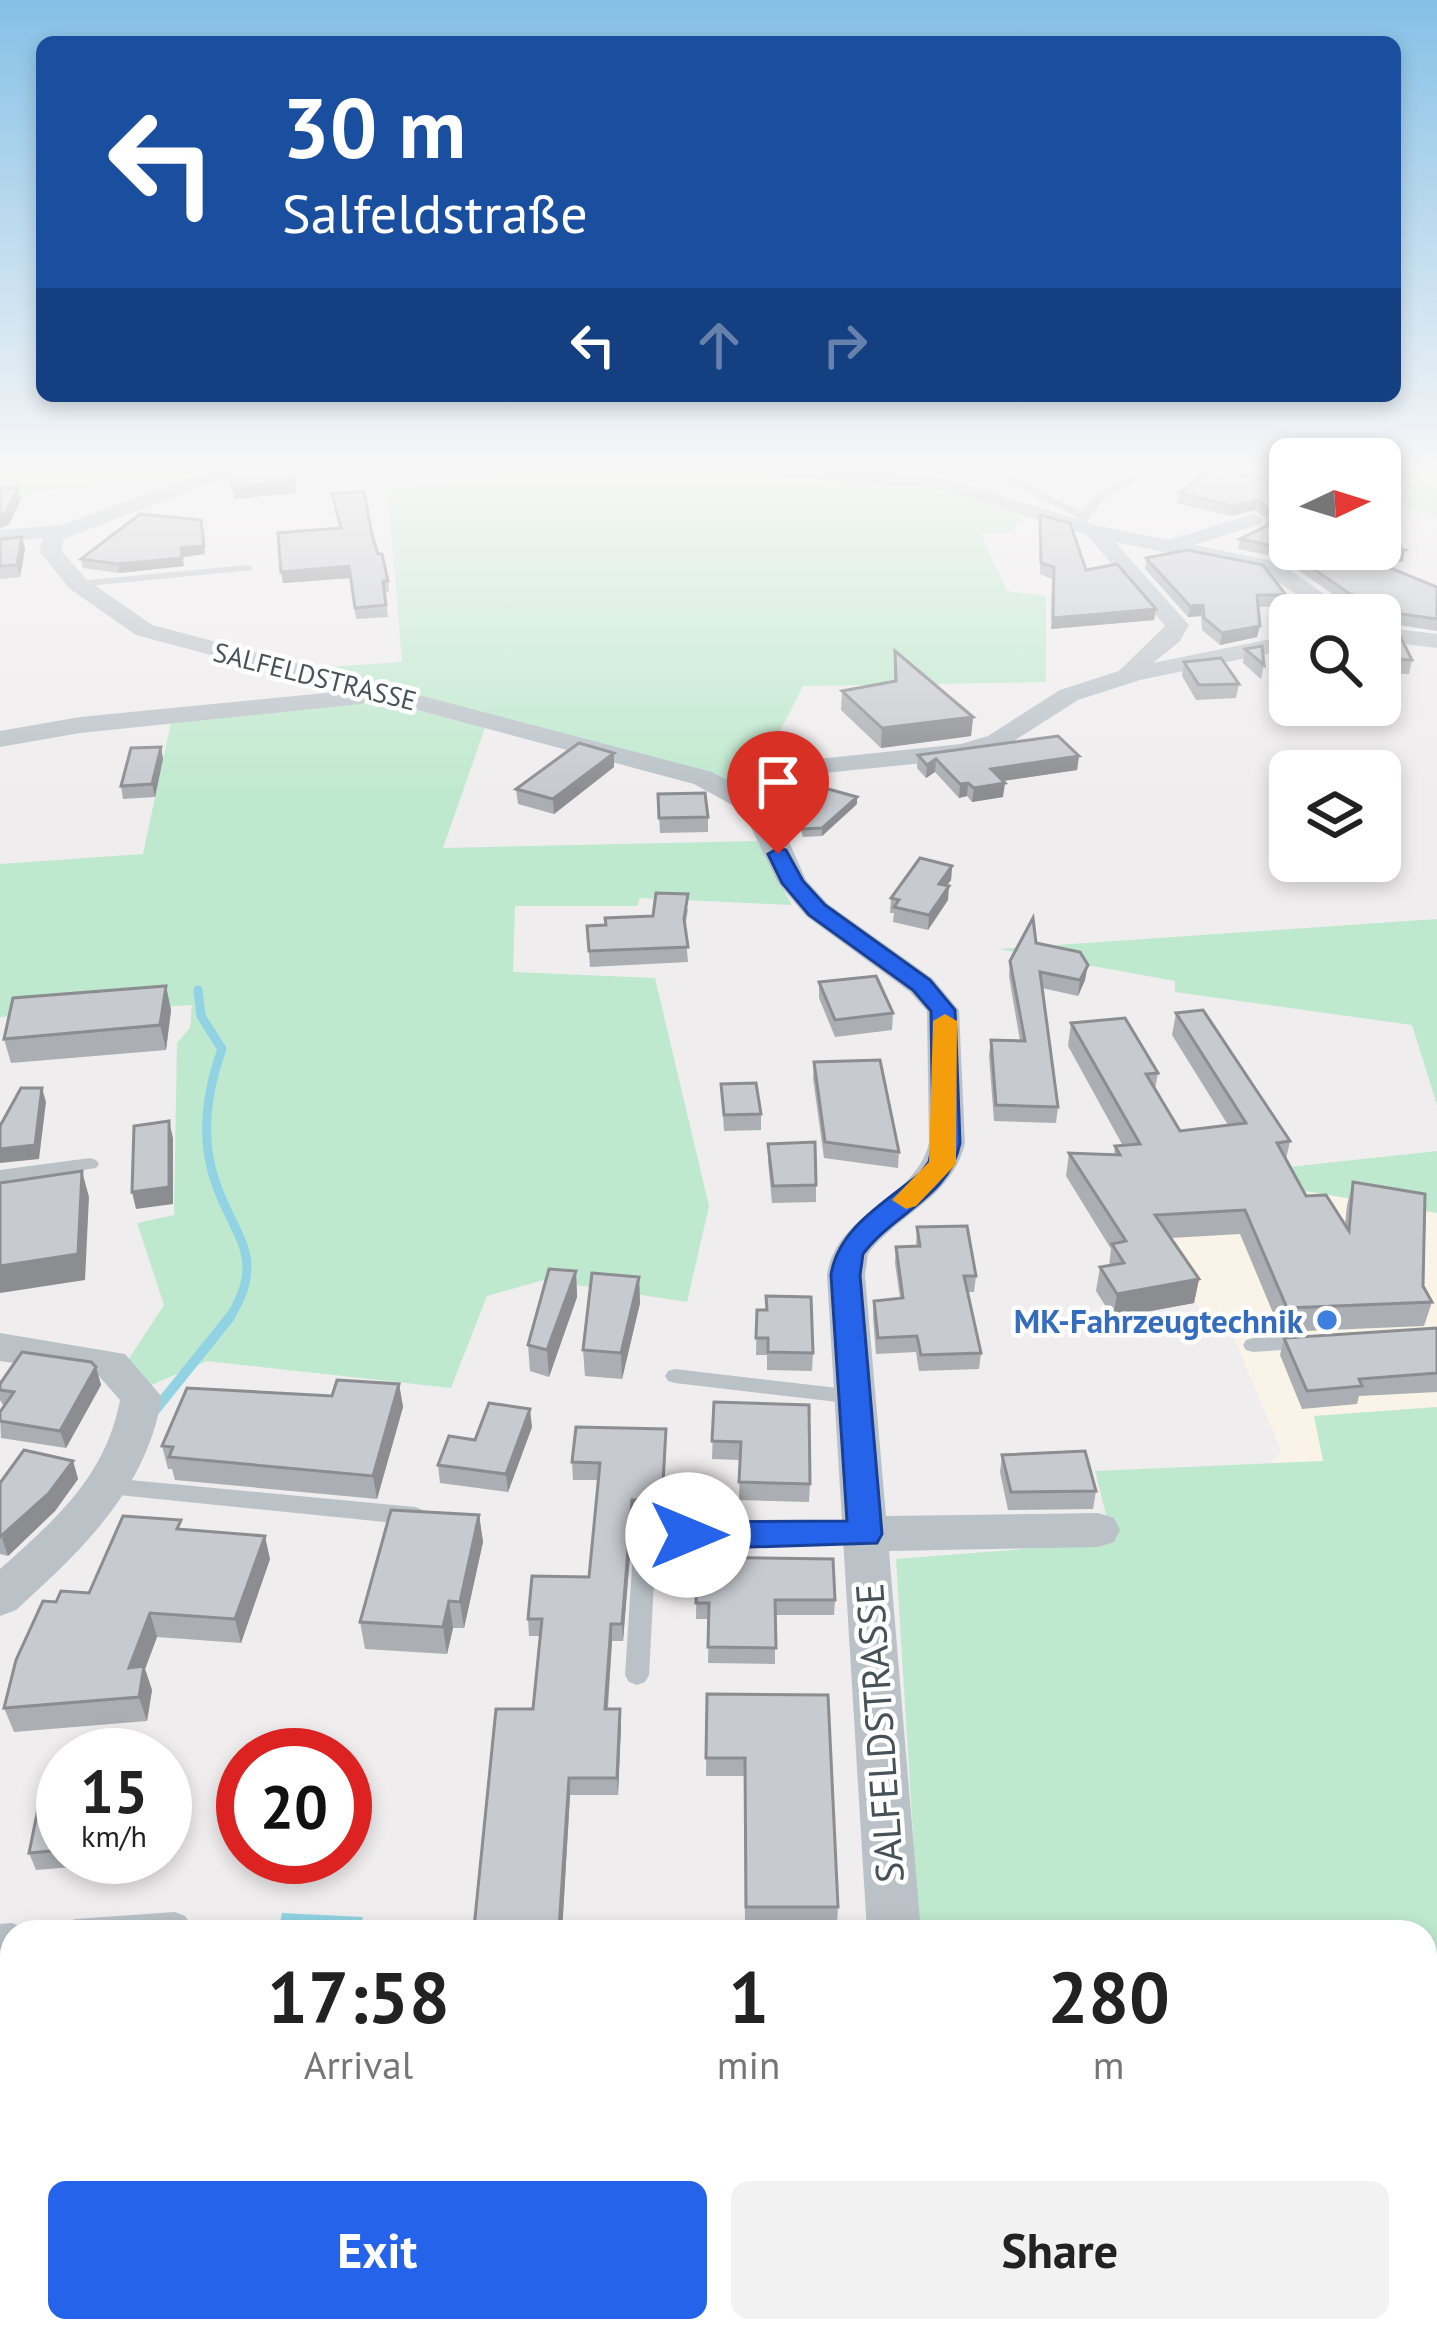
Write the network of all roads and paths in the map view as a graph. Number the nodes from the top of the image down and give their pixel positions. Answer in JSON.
{"nodes":[{"id":1,"x":71,"y":575,"type":"edge"},
{"id":2,"x":171,"y":575,"type":"edge"},
{"id":3,"x":1131,"y":575,"type":"edge"},
{"id":4,"x":1283,"y":575,"type":"edge"},
{"id":5,"x":78,"y":584,"type":"junction"},
{"id":6,"x":1311,"y":594,"type":"edge"},
{"id":7,"x":1401,"y":637,"type":"edge"},
{"id":8,"x":1437,"y":641,"type":"edge"},
{"id":9,"x":1269,"y":645,"type":"edge"},
{"id":10,"x":1135,"y":674,"type":"junction"},
{"id":11,"x":382,"y":694,"type":"junction"},
{"id":12,"x":0,"y":739,"type":"edge"},
{"id":13,"x":763,"y":815,"type":"junction"},
{"id":14,"x":89,"y":1164,"type":"dead end"},
{"id":15,"x":0,"y":1176,"type":"edge"},
{"id":16,"x":1322,"y":1342,"type":"edge"},
{"id":17,"x":1253,"y":1346,"type":"dead end"},
{"id":18,"x":0,"y":1347,"type":"edge"},
{"id":19,"x":675,"y":1376,"type":"dead end"},
{"id":20,"x":855,"y":1397,"type":"junction"},
{"id":21,"x":109,"y":1486,"type":"junction"},
{"id":22,"x":433,"y":1518,"type":"edge"},
{"id":23,"x":1098,"y":1530,"type":"dead end"},
{"id":24,"x":865,"y":1534,"type":"junction"},
{"id":25,"x":0,"y":1597,"type":"edge"},
{"id":26,"x":637,"y":1676,"type":"dead end"},
{"id":27,"x":893,"y":1920,"type":"edge"}],
"edges":[{"from":1,"to":5,"type":"street"},
{"from":2,"to":5,"type":"lane"},
{"from":3,"to":10,"type":"street"},
{"from":4,"to":6,"type":"street"},
{"from":5,"to":11,"type":"street","name":"SALFELDSTRASSE"},
{"from":7,"to":8,"type":"street"},
{"from":9,"to":10,"type":"street"},
{"from":10,"to":13,"type":"street"},
{"from":11,"to":12,"type":"street"},
{"from":11,"to":13,"type":"street","name":"SALFELDSTRASSE"},
{"from":13,"to":20,"type":"street","name":"SALFELDSTRASSE"},
{"from":14,"to":15,"type":"lane"},
{"from":16,"to":17,"type":"lane"},
{"from":18,"to":21,"type":"street"},
{"from":19,"to":20,"type":"lane"},
{"from":20,"to":24,"type":"street","name":"SALFELDSTRASSE"},
{"from":21,"to":22,"type":"lane"},
{"from":21,"to":25,"type":"street"},
{"from":23,"to":24,"type":"street"},
{"from":24,"to":26,"type":"lane"},
{"from":24,"to":27,"type":"street","name":"SALFELDSTRASSE"}]}
